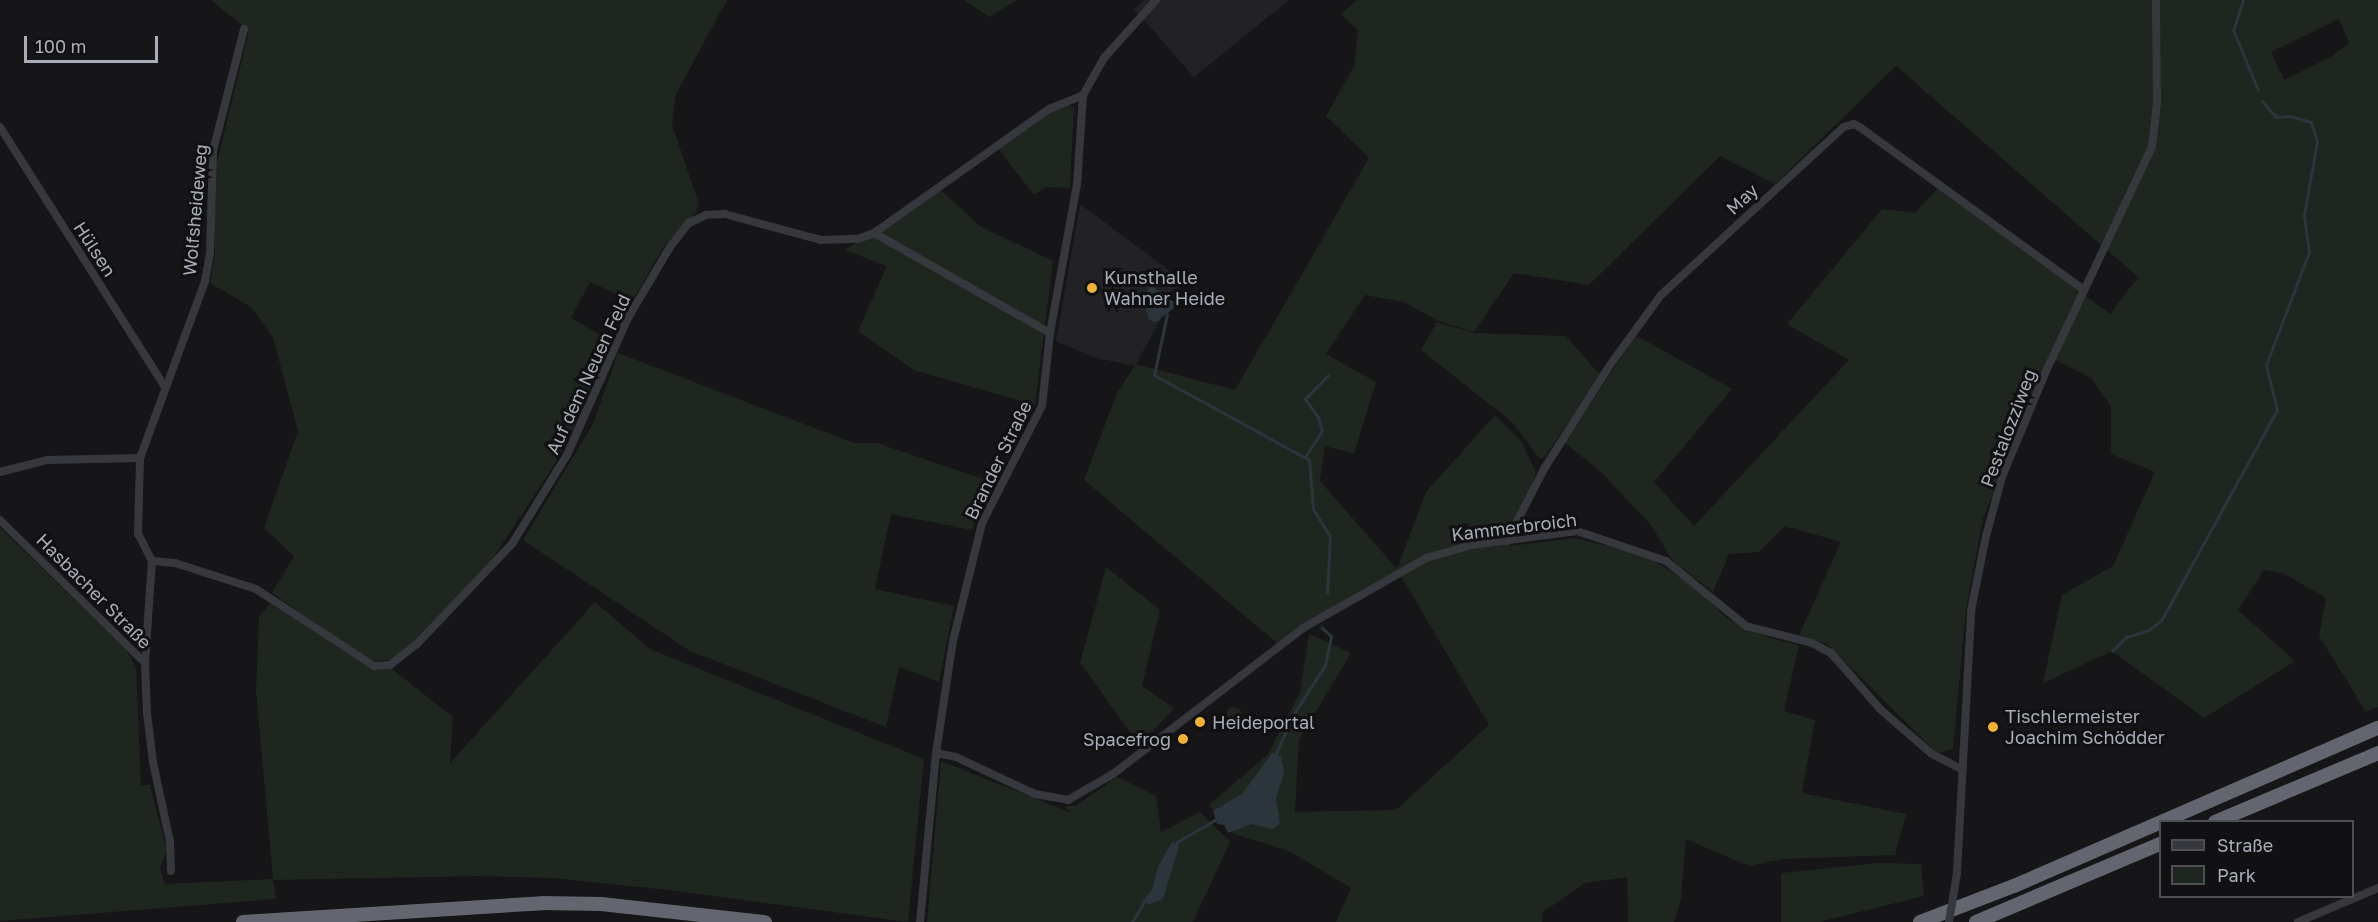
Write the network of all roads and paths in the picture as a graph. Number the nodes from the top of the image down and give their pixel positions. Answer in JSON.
{"nodes":[{"id":1,"x":1156,"y":0,"type":"edge"},
{"id":2,"x":2156,"y":0,"type":"edge"},
{"id":3,"x":244,"y":29,"type":"dead end"},
{"id":4,"x":1083,"y":95,"type":"junction"},
{"id":5,"x":0,"y":127,"type":"edge"},
{"id":6,"x":874,"y":233,"type":"junction"},
{"id":7,"x":2083,"y":289,"type":"junction"},
{"id":8,"x":1050,"y":333,"type":"junction"},
{"id":9,"x":165,"y":387,"type":"junction"},
{"id":10,"x":140,"y":458,"type":"junction"},
{"id":11,"x":0,"y":472,"type":"edge"},
{"id":12,"x":0,"y":520,"type":"edge"},
{"id":13,"x":1507,"y":542,"type":"junction"},
{"id":14,"x":152,"y":561,"type":"junction"},
{"id":15,"x":145,"y":663,"type":"junction"},
{"id":16,"x":2378,"y":728,"type":"edge"},
{"id":17,"x":936,"y":753,"type":"junction"},
{"id":18,"x":2378,"y":753,"type":"edge"},
{"id":19,"x":1960,"y":768,"type":"junction"},
{"id":20,"x":2166,"y":820,"type":"edge"},
{"id":21,"x":2220,"y":820,"type":"edge"},
{"id":22,"x":2159,"y":823,"type":"edge"},
{"id":23,"x":2159,"y":844,"type":"edge"},
{"id":24,"x":171,"y":871,"type":"dead end"},
{"id":25,"x":2378,"y":888,"type":"edge"},
{"id":26,"x":243,"y":922,"type":"edge"},
{"id":27,"x":765,"y":922,"type":"edge"},
{"id":28,"x":920,"y":922,"type":"edge"},
{"id":29,"x":1920,"y":922,"type":"edge"},
{"id":30,"x":1949,"y":922,"type":"edge"},
{"id":31,"x":1976,"y":922,"type":"edge"},
{"id":32,"x":2298,"y":922,"type":"edge"}],
"edges":[{"from":1,"to":4,"type":"street","name":"Brander Straße"},
{"from":2,"to":7,"type":"street","name":"Pestalozziweg"},
{"from":3,"to":9,"type":"street","name":"Wolfsheideweg"},
{"from":4,"to":6,"type":"street","name":"Auf dem Neuen Feld"},
{"from":4,"to":8,"type":"street","name":"Brander Straße"},
{"from":5,"to":9,"type":"street","name":"Hülsen"},
{"from":6,"to":8,"type":"street"},
{"from":6,"to":14,"type":"street","name":"Auf dem Neuen Feld"},
{"from":7,"to":13,"type":"street","name":"May"},
{"from":7,"to":19,"type":"street","name":"Pestalozziweg"},
{"from":8,"to":17,"type":"street","name":"Brander Straße"},
{"from":9,"to":10,"type":"street","name":"Wolfsheideweg"},
{"from":10,"to":11,"type":"street"},
{"from":10,"to":14,"type":"street","name":"Wolfsheideweg"},
{"from":12,"to":15,"type":"street","name":"Hasbacher Straße"},
{"from":13,"to":17,"type":"street","name":"Kammerbroich"},
{"from":13,"to":19,"type":"street","name":"Kammerbroich"},
{"from":14,"to":15,"type":"street"},
{"from":15,"to":24,"type":"street","name":"Hasbacher Straße"},
{"from":16,"to":20,"type":"highway"},
{"from":17,"to":28,"type":"street","name":"Brander Straße"},
{"from":18,"to":21,"type":"highway"},
{"from":19,"to":30,"type":"street","name":"Pestalozziweg","bridge":true},
{"from":22,"to":29,"type":"highway"},
{"from":23,"to":31,"type":"highway"},
{"from":25,"to":32,"type":"street"},
{"from":26,"to":27,"type":"highway"}]}
